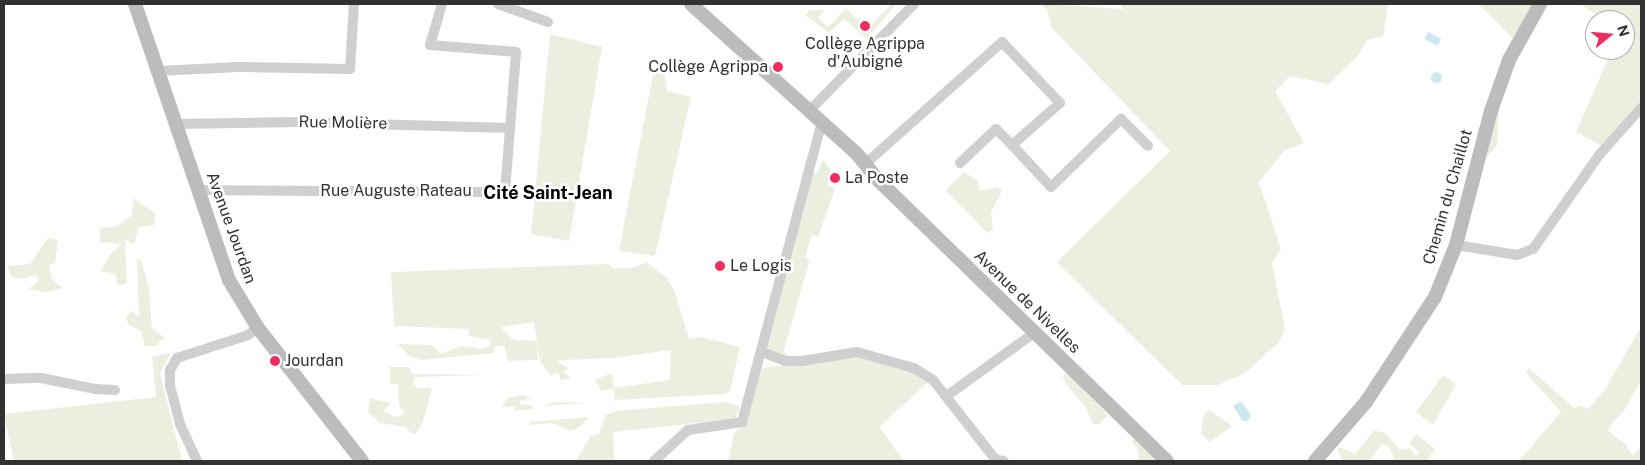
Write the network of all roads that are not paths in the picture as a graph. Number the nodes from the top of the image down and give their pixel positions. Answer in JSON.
{"nodes":[{"id":1,"x":135,"y":4,"type":"edge"},
{"id":2,"x":354,"y":4,"type":"edge"},
{"id":3,"x":442,"y":4,"type":"edge"},
{"id":4,"x":498,"y":4,"type":"edge"},
{"id":5,"x":692,"y":4,"type":"edge"},
{"id":6,"x":914,"y":4,"type":"edge"},
{"id":7,"x":1540,"y":4,"type":"edge"},
{"id":8,"x":548,"y":22,"type":"dead end"},
{"id":9,"x":158,"y":72,"type":"junction"},
{"id":10,"x":1641,"y":108,"type":"edge"},
{"id":11,"x":808,"y":111,"type":"junction"},
{"id":12,"x":176,"y":124,"type":"junction"},
{"id":13,"x":510,"y":128,"type":"junction"},
{"id":14,"x":820,"y":129,"type":"junction"},
{"id":15,"x":1012,"y":146,"type":"junction"},
{"id":16,"x":1148,"y":146,"type":"dead end"},
{"id":17,"x":960,"y":163,"type":"dead end"},
{"id":18,"x":864,"y":165,"type":"junction"},
{"id":19,"x":197,"y":190,"type":"junction"},
{"id":20,"x":1456,"y":245,"type":"junction"},
{"id":21,"x":258,"y":328,"type":"junction"},
{"id":22,"x":1034,"y":334,"type":"junction"},
{"id":23,"x":762,"y":352,"type":"junction"},
{"id":24,"x":4,"y":379,"type":"edge"},
{"id":25,"x":115,"y":390,"type":"dead end"},
{"id":26,"x":948,"y":395,"type":"junction"},
{"id":27,"x":197,"y":461,"type":"edge"},
{"id":28,"x":362,"y":461,"type":"edge"},
{"id":29,"x":654,"y":461,"type":"edge"},
{"id":30,"x":1004,"y":461,"type":"edge"},
{"id":31,"x":1168,"y":461,"type":"edge"},
{"id":32,"x":1316,"y":461,"type":"edge"}],
"edges":[{"from":1,"to":9,"type":"main road","name":"Avenue Jourdan"},
{"from":2,"to":9,"type":"street"},
{"from":3,"to":13,"type":"street","name":"Rue Auguste Rateau"},
{"from":4,"to":8,"type":"street"},
{"from":5,"to":11,"type":"main road"},
{"from":6,"to":11,"type":"street"},
{"from":7,"to":20,"type":"main road","name":"Chemin du Chaillot"},
{"from":9,"to":12,"type":"main road","name":"Avenue Jourdan"},
{"from":10,"to":20,"type":"street"},
{"from":11,"to":14,"type":"main road","name":"Avenue de Nivelles"},
{"from":11,"to":18,"type":"main road","name":"Avenue de Nivelles"},
{"from":12,"to":13,"type":"street","name":"Rue Molière"},
{"from":12,"to":19,"type":"main road","name":"Avenue Jourdan"},
{"from":13,"to":19,"type":"street","name":"Rue Auguste Rateau"},
{"from":14,"to":18,"type":"main road","name":"Avenue de Nivelles"},
{"from":14,"to":23,"type":"street"},
{"from":15,"to":16,"type":"street"},
{"from":15,"to":17,"type":"street"},
{"from":15,"to":18,"type":"street"},
{"from":18,"to":22,"type":"main road","name":"Avenue de Nivelles"},
{"from":19,"to":21,"type":"main road","name":"Avenue Jourdan"},
{"from":20,"to":32,"type":"main road","name":"Chemin du Chaillot"},
{"from":21,"to":27,"type":"street"},
{"from":21,"to":28,"type":"main road","name":"Avenue Jourdan"},
{"from":22,"to":26,"type":"street"},
{"from":22,"to":31,"type":"main road","name":"Avenue de Nivelles"},
{"from":23,"to":26,"type":"street"},
{"from":23,"to":29,"type":"street"},
{"from":24,"to":25,"type":"street"},
{"from":26,"to":30,"type":"street"}]}
